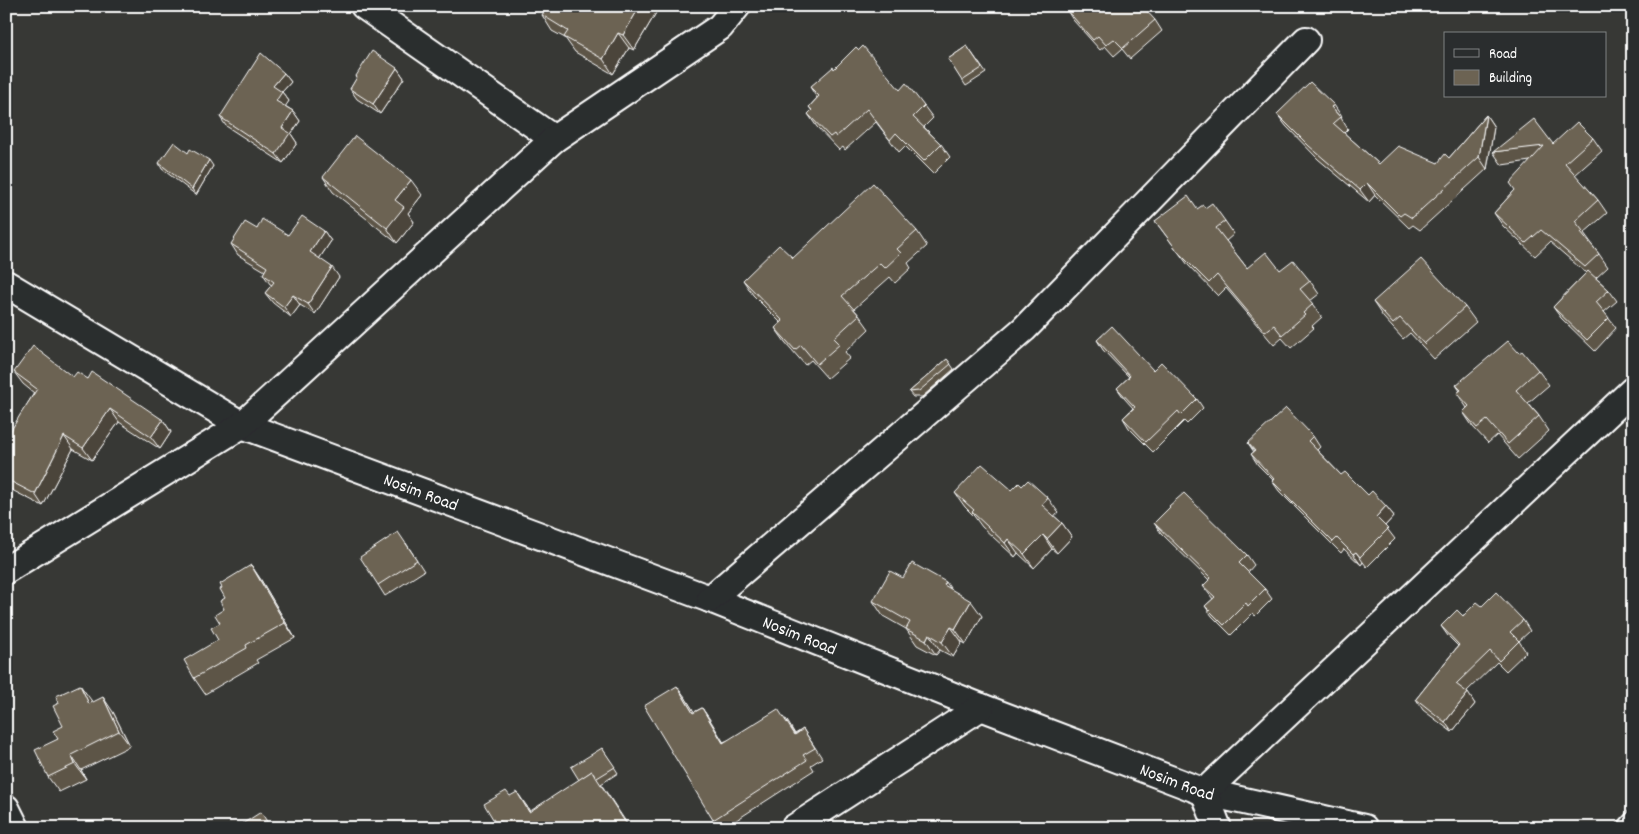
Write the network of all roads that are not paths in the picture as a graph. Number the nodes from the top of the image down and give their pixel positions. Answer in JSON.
{"nodes":[{"id":1,"x":364,"y":6,"type":"edge"},
{"id":2,"x":737,"y":6,"type":"edge"},
{"id":3,"x":1306,"y":40,"type":"dead end"},
{"id":4,"x":554,"y":139,"type":"junction"},
{"id":5,"x":6,"y":284,"type":"edge"},
{"id":6,"x":1633,"y":390,"type":"edge"},
{"id":7,"x":242,"y":425,"type":"junction"},
{"id":8,"x":6,"y":570,"type":"edge"},
{"id":9,"x":710,"y":599,"type":"junction"},
{"id":10,"x":982,"y":707,"type":"junction"},
{"id":11,"x":1204,"y":792,"type":"junction"},
{"id":12,"x":6,"y":808,"type":"edge"},
{"id":13,"x":1633,"y":817,"type":"edge"},
{"id":14,"x":16,"y":828,"type":"edge"},
{"id":15,"x":794,"y":828,"type":"edge"},
{"id":16,"x":1218,"y":828,"type":"edge"},
{"id":17,"x":1364,"y":828,"type":"edge"},
{"id":18,"x":1623,"y":828,"type":"edge"}],
"edges":[{"from":1,"to":4,"type":"street"},
{"from":2,"to":4,"type":"street"},
{"from":3,"to":9,"type":"street"},
{"from":4,"to":7,"type":"street"},
{"from":5,"to":7,"type":"street","name":"Nosim Road"},
{"from":6,"to":11,"type":"street"},
{"from":7,"to":8,"type":"street"},
{"from":7,"to":9,"type":"street","name":"Nosim Road"},
{"from":9,"to":10,"type":"street","name":"Nosim Road"},
{"from":10,"to":11,"type":"street","name":"Nosim Road"},
{"from":10,"to":15,"type":"street"},
{"from":11,"to":16,"type":"street"},
{"from":11,"to":17,"type":"street","name":"Nosim Road"},
{"from":12,"to":14,"type":"street"},
{"from":13,"to":18,"type":"lane"}]}
